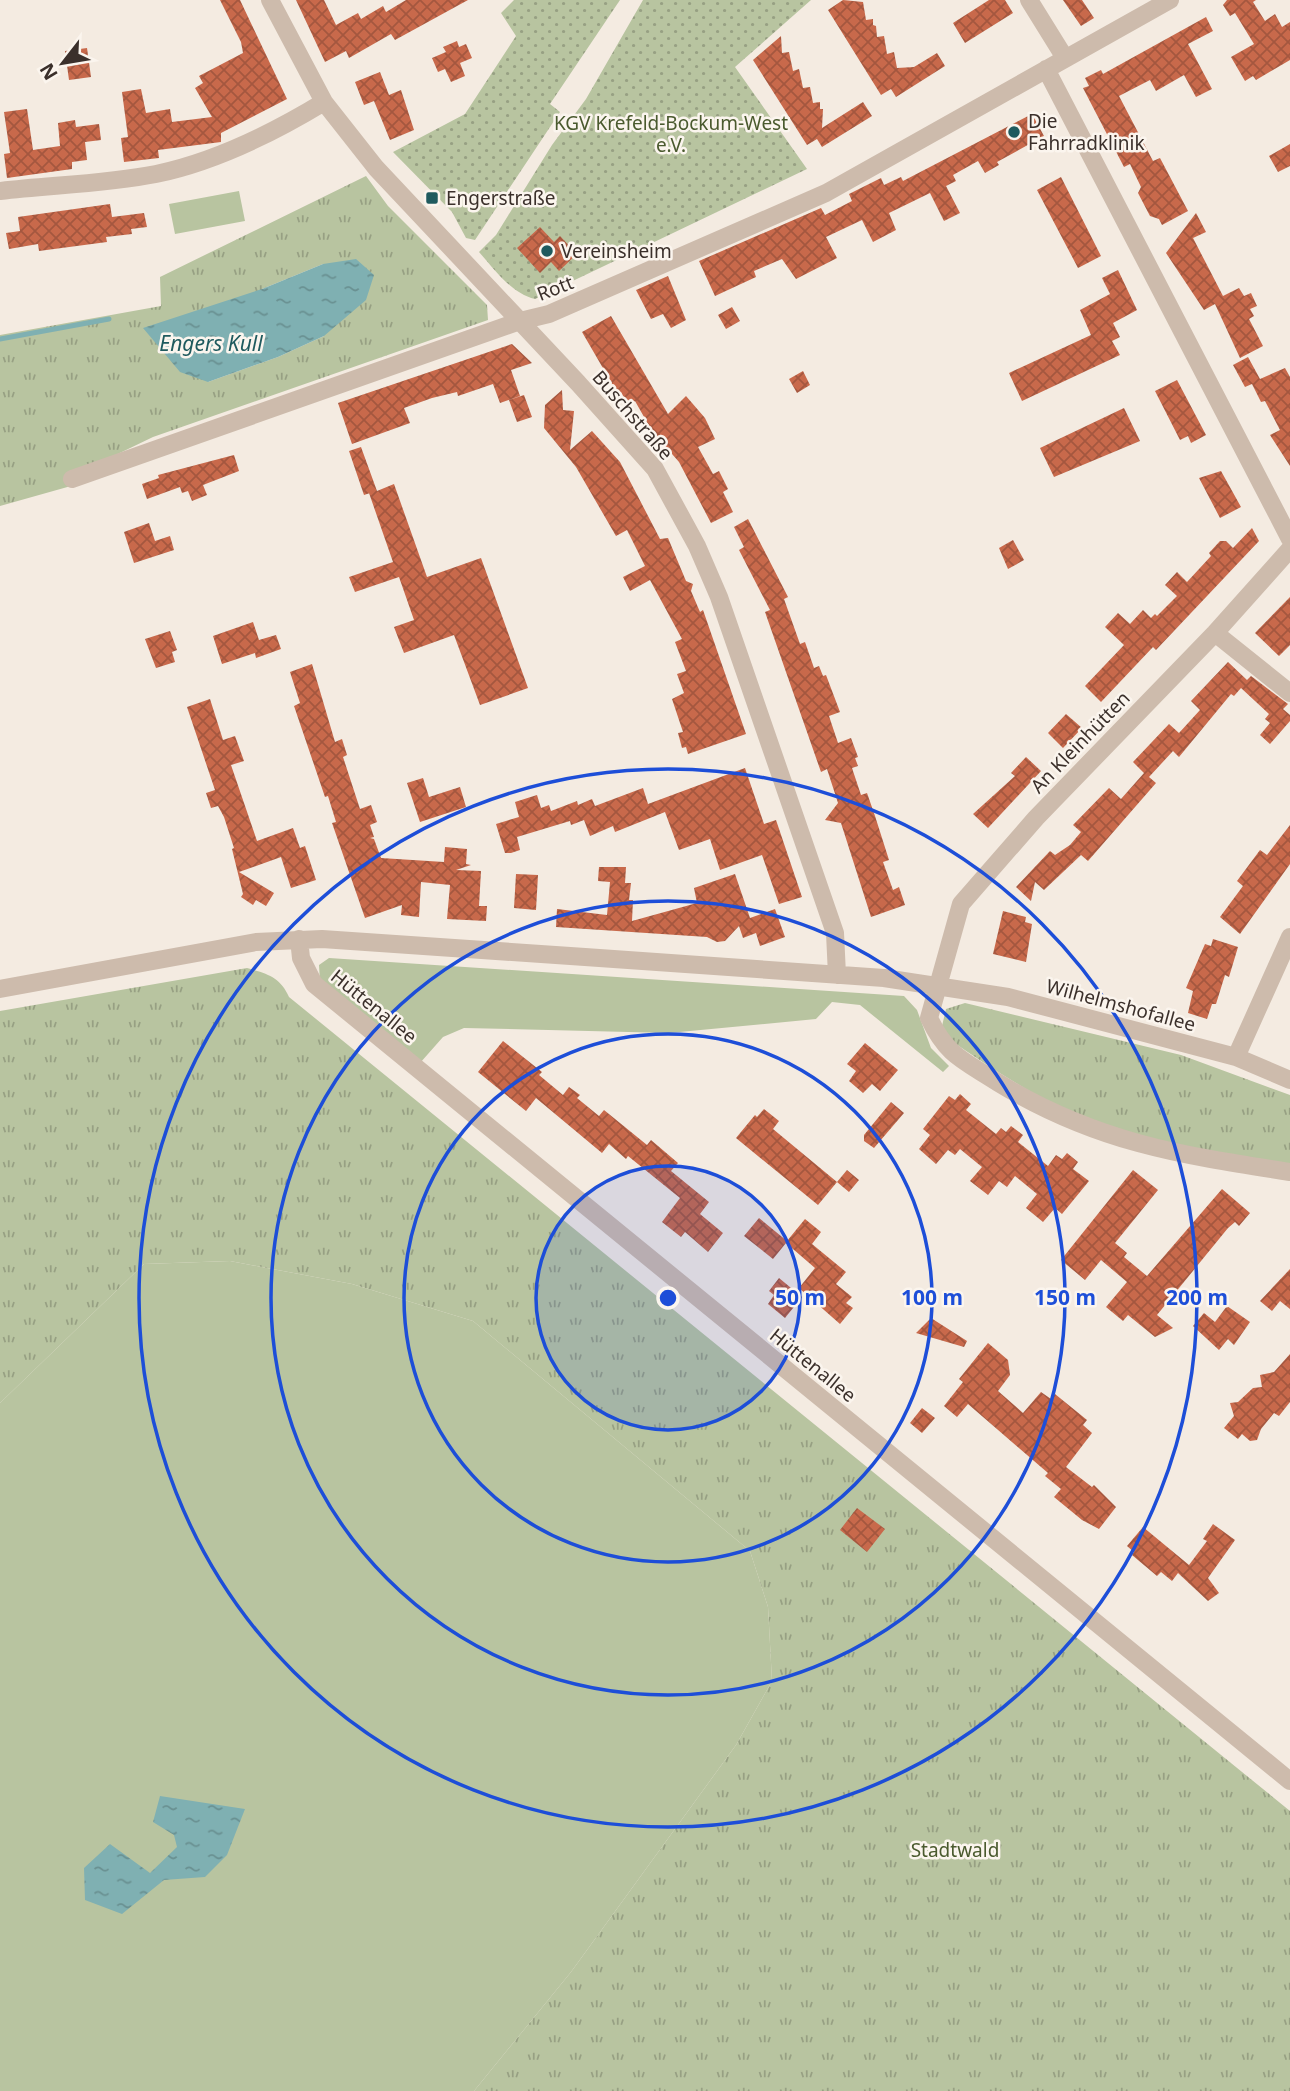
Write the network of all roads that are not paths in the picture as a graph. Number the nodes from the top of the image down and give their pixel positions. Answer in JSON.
{"nodes":[{"id":1,"x":270,"y":0,"type":"edge"},
{"id":2,"x":1029,"y":0,"type":"edge"},
{"id":3,"x":1170,"y":0,"type":"edge"},
{"id":4,"x":1065,"y":58,"type":"junction"},
{"id":5,"x":1046,"y":69,"type":"junction"},
{"id":6,"x":324,"y":102,"type":"junction"},
{"id":7,"x":0,"y":191,"type":"edge"},
{"id":8,"x":520,"y":321,"type":"junction"},
{"id":9,"x":72,"y":480,"type":"dead end"},
{"id":10,"x":1290,"y":539,"type":"edge"},
{"id":11,"x":1290,"y":549,"type":"edge"},
{"id":12,"x":1214,"y":633,"type":"junction"},
{"id":13,"x":1290,"y":693,"type":"edge"},
{"id":14,"x":1290,"y":937,"type":"edge"},
{"id":15,"x":299,"y":939,"type":"junction"},
{"id":16,"x":836,"y":975,"type":"junction"},
{"id":17,"x":937,"y":985,"type":"junction"},
{"id":18,"x":0,"y":989,"type":"edge"},
{"id":19,"x":1236,"y":1057,"type":"junction"},
{"id":20,"x":1290,"y":1080,"type":"edge"},
{"id":21,"x":1290,"y":1172,"type":"edge"},
{"id":22,"x":1290,"y":1782,"type":"edge"}],
"edges":[{"from":1,"to":6,"type":"street","name":"Buschstraße"},
{"from":2,"to":4,"type":"street"},
{"from":3,"to":4,"type":"street","name":"Rott"},
{"from":4,"to":5,"type":"street","name":"Rott"},
{"from":5,"to":8,"type":"street","name":"Rott"},
{"from":5,"to":10,"type":"street"},
{"from":6,"to":7,"type":"street"},
{"from":6,"to":8,"type":"street","name":"Buschstraße"},
{"from":8,"to":9,"type":"street","name":"Rott"},
{"from":8,"to":16,"type":"street","name":"Buschstraße"},
{"from":11,"to":12,"type":"street","name":"An Kleinhütten"},
{"from":12,"to":13,"type":"street"},
{"from":12,"to":17,"type":"street","name":"An Kleinhütten"},
{"from":14,"to":19,"type":"street"},
{"from":15,"to":16,"type":"street","name":"Hüttenallee"},
{"from":15,"to":18,"type":"street","name":"Hüttenallee"},
{"from":15,"to":22,"type":"street","name":"Hüttenallee"},
{"from":16,"to":17,"type":"street","name":"Wilhelmshofallee"},
{"from":17,"to":19,"type":"street","name":"Wilhelmshofallee"},
{"from":17,"to":21,"type":"street"},
{"from":19,"to":20,"type":"street","name":"Wilhelmshofallee"}]}
